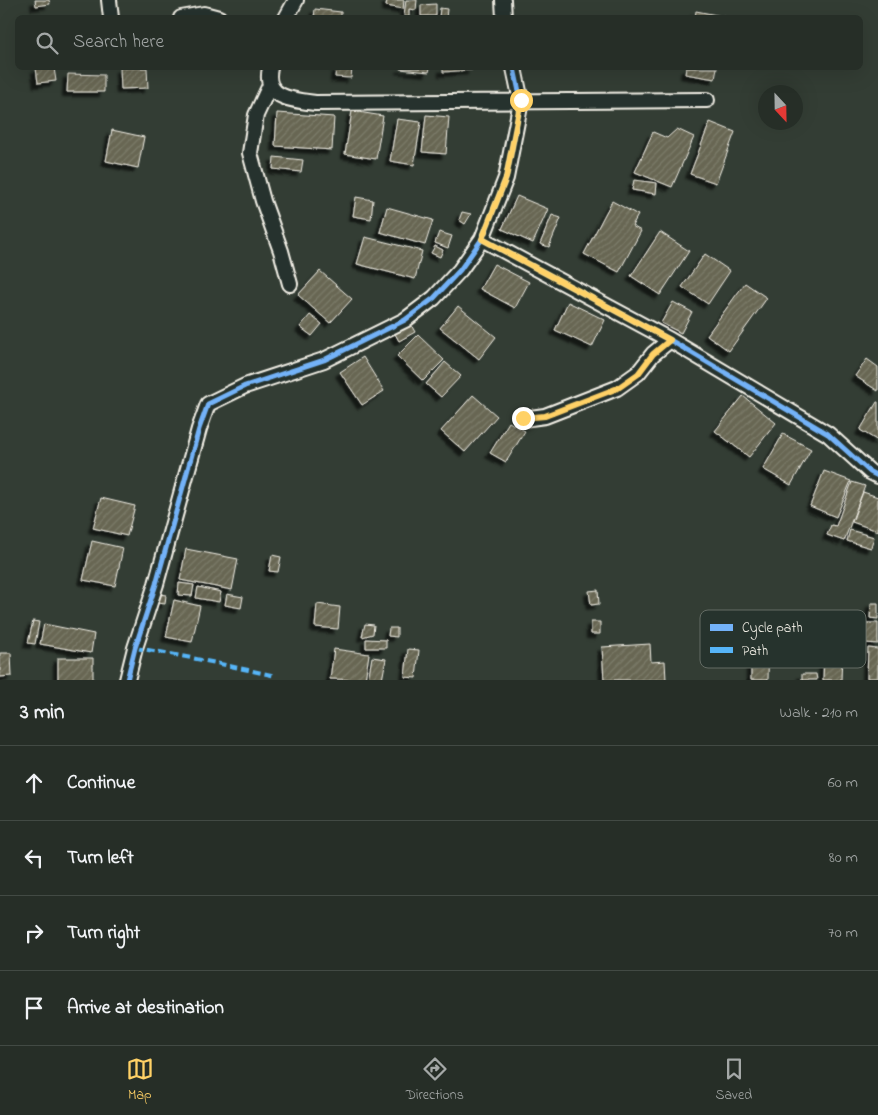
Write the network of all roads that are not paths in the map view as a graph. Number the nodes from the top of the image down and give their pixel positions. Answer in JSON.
{"nodes":[{"id":1,"x":109,"y":0,"type":"edge"},
{"id":2,"x":296,"y":0,"type":"edge"},
{"id":3,"x":503,"y":0,"type":"edge"},
{"id":4,"x":111,"y":15,"type":"edge"},
{"id":5,"x":288,"y":15,"type":"edge"},
{"id":6,"x":504,"y":15,"type":"edge"},
{"id":7,"x":270,"y":70,"type":"edge"},
{"id":8,"x":514,"y":70,"type":"edge"},
{"id":9,"x":270,"y":85,"type":"junction"},
{"id":10,"x":521,"y":100,"type":"junction"},
{"id":11,"x":707,"y":100,"type":"dead end"},
{"id":12,"x":482,"y":239,"type":"junction"},
{"id":13,"x":290,"y":284,"type":"dead end"},
{"id":14,"x":670,"y":340,"type":"junction"},
{"id":15,"x":523,"y":418,"type":"dead end"},
{"id":16,"x":878,"y":476,"type":"edge"},
{"id":17,"x":127,"y":680,"type":"edge"}],
"edges":[{"from":1,"to":4,"type":"street"},
{"from":2,"to":5,"type":"street"},
{"from":3,"to":6,"type":"street"},
{"from":7,"to":9,"type":"street"},
{"from":8,"to":10,"type":"street"},
{"from":9,"to":10,"type":"street"},
{"from":9,"to":13,"type":"street"},
{"from":10,"to":11,"type":"street"},
{"from":10,"to":12,"type":"street"},
{"from":12,"to":14,"type":"street"},
{"from":12,"to":17,"type":"street"},
{"from":14,"to":15,"type":"street"},
{"from":14,"to":16,"type":"street"}]}
